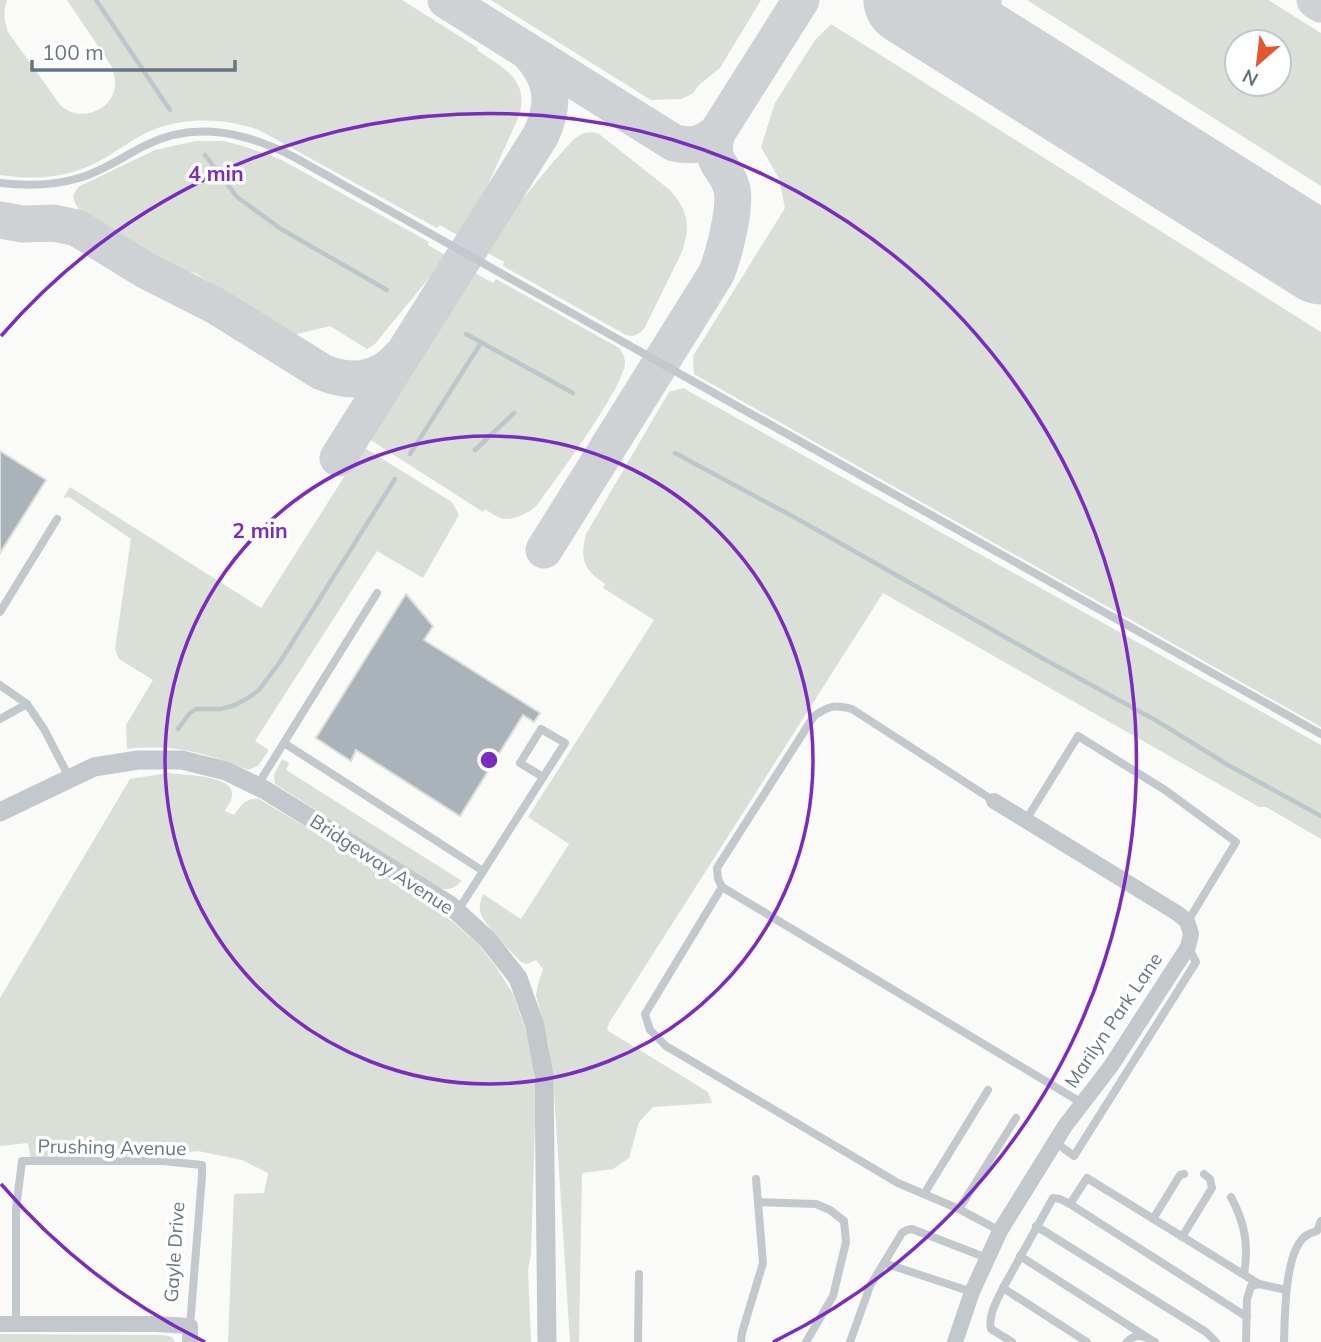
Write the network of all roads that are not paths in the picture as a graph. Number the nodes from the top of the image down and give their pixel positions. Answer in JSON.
{"nodes":[{"id":1,"x":0,"y":183,"type":"edge"},
{"id":2,"x":57,"y":519,"type":"dead end"},
{"id":3,"x":377,"y":593,"type":"dead end"},
{"id":4,"x":0,"y":612,"type":"edge"},
{"id":5,"x":0,"y":685,"type":"edge"},
{"id":6,"x":27,"y":704,"type":"junction"},
{"id":7,"x":0,"y":719,"type":"edge"},
{"id":8,"x":1321,"y":734,"type":"edge"},
{"id":9,"x":284,"y":743,"type":"junction"},
{"id":10,"x":543,"y":777,"type":"junction"},
{"id":11,"x":70,"y":779,"type":"junction"},
{"id":12,"x":257,"y":786,"type":"junction"},
{"id":13,"x":994,"y":801,"type":"joint"},
{"id":14,"x":0,"y":811,"type":"edge"},
{"id":15,"x":1026,"y":820,"type":"junction"},
{"id":16,"x":483,"y":871,"type":"junction"},
{"id":17,"x":722,"y":887,"type":"junction"},
{"id":18,"x":457,"y":912,"type":"junction"},
{"id":19,"x":1187,"y":921,"type":"junction"},
{"id":20,"x":1188,"y":947,"type":"junction"},
{"id":21,"x":988,"y":1090,"type":"dead end"},
{"id":22,"x":1082,"y":1103,"type":"junction"},
{"id":23,"x":1016,"y":1118,"type":"dead end"},
{"id":24,"x":1055,"y":1142,"type":"junction"},
{"id":25,"x":202,"y":1165,"type":"joint"},
{"id":26,"x":1184,"y":1174,"type":"dead end"},
{"id":27,"x":1204,"y":1174,"type":"dead end"},
{"id":28,"x":756,"y":1179,"type":"dead end"},
{"id":29,"x":924,"y":1194,"type":"junction"},
{"id":30,"x":1231,"y":1197,"type":"dead end"},
{"id":31,"x":758,"y":1202,"type":"junction"},
{"id":32,"x":1070,"y":1204,"type":"junction"},
{"id":33,"x":959,"y":1209,"type":"junction"},
{"id":34,"x":1153,"y":1219,"type":"junction"},
{"id":35,"x":1321,"y":1221,"type":"edge"},
{"id":36,"x":1036,"y":1226,"type":"junction"},
{"id":37,"x":1000,"y":1231,"type":"junction"},
{"id":38,"x":1182,"y":1237,"type":"junction"},
{"id":39,"x":1020,"y":1256,"type":"junction"},
{"id":40,"x":988,"y":1258,"type":"junction"},
{"id":41,"x":884,"y":1263,"type":"junction"},
{"id":42,"x":639,"y":1274,"type":"dead end"},
{"id":43,"x":1244,"y":1275,"type":"junction"},
{"id":44,"x":1259,"y":1284,"type":"junction"},
{"id":45,"x":1003,"y":1288,"type":"junction"},
{"id":46,"x":1286,"y":1290,"type":"junction"},
{"id":47,"x":972,"y":1292,"type":"junction"},
{"id":48,"x":1247,"y":1317,"type":"junction"},
{"id":49,"x":8,"y":1324,"type":"edge"},
{"id":50,"x":190,"y":1334,"type":"edge"},
{"id":51,"x":1152,"y":1340,"type":"edge"},
{"id":52,"x":547,"y":1342,"type":"edge"},
{"id":53,"x":638,"y":1342,"type":"edge"},
{"id":54,"x":741,"y":1342,"type":"edge"},
{"id":55,"x":806,"y":1342,"type":"edge"},
{"id":56,"x":850,"y":1342,"type":"edge"},
{"id":57,"x":955,"y":1342,"type":"edge"},
{"id":58,"x":1012,"y":1342,"type":"edge"},
{"id":59,"x":1087,"y":1342,"type":"edge"},
{"id":60,"x":1127,"y":1342,"type":"edge"},
{"id":61,"x":1216,"y":1342,"type":"edge"},
{"id":62,"x":1246,"y":1342,"type":"edge"},
{"id":63,"x":1284,"y":1342,"type":"edge"}],
"edges":[{"from":1,"to":8,"type":"lane"},
{"from":2,"to":4,"type":"lane"},
{"from":3,"to":9,"type":"lane"},
{"from":5,"to":6,"type":"lane"},
{"from":6,"to":7,"type":"lane"},
{"from":6,"to":11,"type":"lane"},
{"from":9,"to":12,"type":"lane"},
{"from":9,"to":16,"type":"lane"},
{"from":10,"to":10,"type":"lane"},
{"from":10,"to":16,"type":"lane"},
{"from":11,"to":12,"type":"street","name":"Bridgeway Avenue"},
{"from":11,"to":14,"type":"street","name":"Bridgeway Avenue"},
{"from":12,"to":18,"type":"street","name":"Bridgeway Avenue"},
{"from":13,"to":15,"type":"street"},
{"from":13,"to":17,"type":"lane"},
{"from":15,"to":19,"type":"street"},
{"from":15,"to":19,"type":"lane"},
{"from":16,"to":18,"type":"lane"},
{"from":17,"to":22,"type":"lane"},
{"from":17,"to":29,"type":"lane"},
{"from":18,"to":52,"type":"street","name":"Bridgeway Avenue"},
{"from":19,"to":20,"type":"street","name":"Marilyn Park Lane"},
{"from":20,"to":22,"type":"street","name":"Marilyn Park Lane"},
{"from":20,"to":24,"type":"lane"},
{"from":21,"to":29,"type":"lane"},
{"from":22,"to":24,"type":"street","name":"Marilyn Park Lane"},
{"from":23,"to":33,"type":"lane"},
{"from":24,"to":37,"type":"street","name":"Marilyn Park Lane"},
{"from":25,"to":49,"type":"lane","name":"Prushing Avenue"},
{"from":25,"to":50,"type":"lane","name":"Gayle Drive"},
{"from":26,"to":34,"type":"lane"},
{"from":27,"to":38,"type":"lane"},
{"from":28,"to":31,"type":"lane"},
{"from":29,"to":33,"type":"lane"},
{"from":30,"to":43,"type":"lane"},
{"from":31,"to":54,"type":"lane"},
{"from":31,"to":55,"type":"lane"},
{"from":32,"to":34,"type":"lane"},
{"from":32,"to":36,"type":"lane"},
{"from":32,"to":48,"type":"lane"},
{"from":33,"to":37,"type":"lane"},
{"from":34,"to":38,"type":"lane"},
{"from":35,"to":46,"type":"lane"},
{"from":36,"to":39,"type":"lane"},
{"from":36,"to":61,"type":"lane"},
{"from":37,"to":40,"type":"street","name":"Marilyn Park Lane"},
{"from":38,"to":43,"type":"lane"},
{"from":39,"to":45,"type":"lane"},
{"from":39,"to":51,"type":"lane"},
{"from":40,"to":41,"type":"lane"},
{"from":40,"to":47,"type":"street","name":"Marilyn Park Lane"},
{"from":41,"to":47,"type":"lane"},
{"from":41,"to":56,"type":"lane"},
{"from":42,"to":53,"type":"lane"},
{"from":43,"to":44,"type":"lane"},
{"from":44,"to":46,"type":"lane"},
{"from":44,"to":48,"type":"lane"},
{"from":45,"to":58,"type":"lane"},
{"from":45,"to":59,"type":"lane"},
{"from":46,"to":63,"type":"lane"},
{"from":47,"to":57,"type":"street","name":"Marilyn Park Lane"},
{"from":48,"to":62,"type":"lane"},
{"from":49,"to":50,"type":"street"},
{"from":51,"to":60,"type":"lane"}]}
